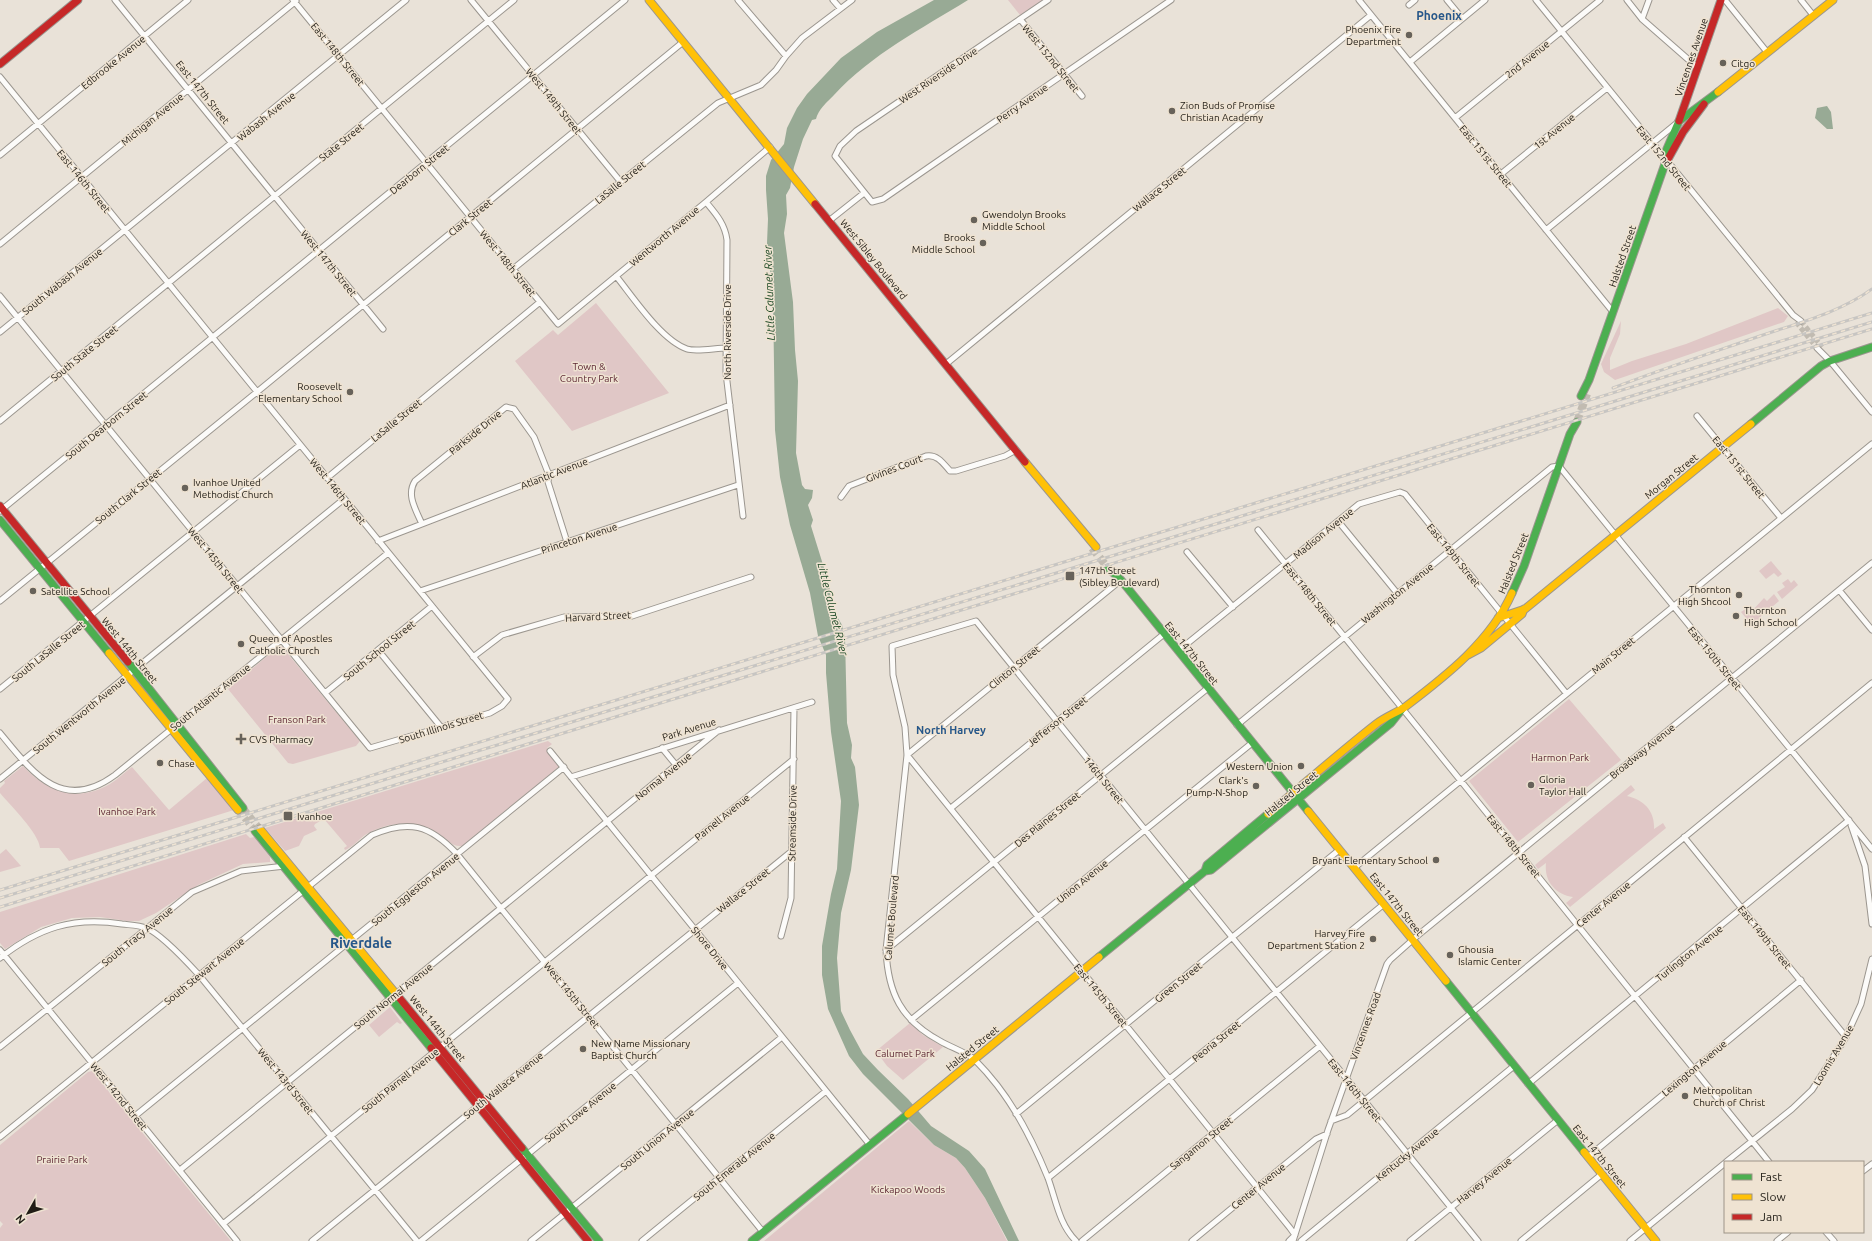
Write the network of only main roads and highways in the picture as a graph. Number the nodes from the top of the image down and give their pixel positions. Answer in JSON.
{"nodes":[{"id":1,"x":78,"y":0,"type":"edge"},
{"id":2,"x":649,"y":0,"type":"edge"},
{"id":3,"x":1721,"y":0,"type":"edge"},
{"id":4,"x":1833,"y":0,"type":"edge"},
{"id":5,"x":0,"y":64,"type":"edge"},
{"id":6,"x":1687,"y":98,"type":"junction"},
{"id":7,"x":1703,"y":104,"type":"junction"},
{"id":8,"x":1679,"y":121,"type":"junction"},
{"id":9,"x":1666,"y":161,"type":"junction"},
{"id":10,"x":1872,"y":347,"type":"edge"},
{"id":11,"x":1584,"y":395,"type":"tunnel mouth"},
{"id":12,"x":1574,"y":422,"type":"tunnel mouth"},
{"id":13,"x":1,"y":509,"type":"edge"},
{"id":14,"x":0,"y":520,"type":"edge"},
{"id":15,"x":1094,"y":547,"type":"tunnel mouth"},
{"id":16,"x":1110,"y":567,"type":"tunnel mouth"},
{"id":17,"x":1524,"y":608,"type":"junction"},
{"id":18,"x":1501,"y":616,"type":"junction"},
{"id":19,"x":1466,"y":656,"type":"junction"},
{"id":20,"x":1403,"y":708,"type":"junction"},
{"id":21,"x":210,"y":772,"type":"junction"},
{"id":22,"x":1293,"y":793,"type":"junction"},
{"id":23,"x":1298,"y":800,"type":"junction"},
{"id":24,"x":241,"y":809,"type":"tunnel mouth"},
{"id":25,"x":1205,"y":870,"type":"junction"},
{"id":26,"x":306,"y":888,"type":"junction"},
{"id":27,"x":393,"y":996,"type":"junction"},
{"id":28,"x":588,"y":1241,"type":"edge"},
{"id":29,"x":599,"y":1241,"type":"edge"},
{"id":30,"x":752,"y":1241,"type":"edge"},
{"id":31,"x":1656,"y":1241,"type":"edge"}],
"edges":[{"from":1,"to":5,"type":"main road"},
{"from":2,"to":15,"type":"main road","name":"West Sibley Boulevard"},
{"from":3,"to":6,"type":"main road","name":"Vincennes Avenue"},
{"from":4,"to":7,"type":"main road","name":"Halsted Street"},
{"from":6,"to":7,"type":"main road"},
{"from":6,"to":8,"type":"main road","name":"Vincennes Avenue"},
{"from":7,"to":8,"type":"main road","name":"Halsted Street"},
{"from":7,"to":9,"type":"main road","name":"Halsted Street"},
{"from":8,"to":9,"type":"main road","name":"Halsted Street"},
{"from":9,"to":11,"type":"main road","name":"Halsted Street"},
{"from":10,"to":17,"type":"main road","name":"Morgan Street"},
{"from":12,"to":18,"type":"main road","name":"Halsted Street"},
{"from":13,"to":21,"type":"main road","name":"West 144th Street"},
{"from":14,"to":21,"type":"main road","name":"West 144th Street"},
{"from":16,"to":22,"type":"main road","name":"East 147th Street"},
{"from":17,"to":18,"type":"main road","name":"Morgan Street"},
{"from":17,"to":19,"type":"main road","name":"Morgan Street"},
{"from":18,"to":19,"type":"main road","name":"Halsted Street"},
{"from":19,"to":20,"type":"main road","name":"Halsted Street"},
{"from":20,"to":22,"type":"main road","name":"Halsted Street"},
{"from":20,"to":23,"type":"main road","name":"Halsted Street"},
{"from":21,"to":24,"type":"main road","name":"West 144th Street"},
{"from":22,"to":23,"type":"main road","name":"East 147th Street"},
{"from":22,"to":25,"type":"main road","name":"Halsted Street"},
{"from":23,"to":25,"type":"main road","name":"Halsted Street"},
{"from":23,"to":31,"type":"main road","name":"East 147th Street"},
{"from":25,"to":30,"type":"main road","name":"Halsted Street"},
{"from":26,"to":26,"type":"main road","name":"West 144th Street"},
{"from":26,"to":27,"type":"main road","name":"West 144th Street"},
{"from":27,"to":28,"type":"main road","name":"West 144th Street"},
{"from":27,"to":29,"type":"main road","name":"West 144th Street"}]}
